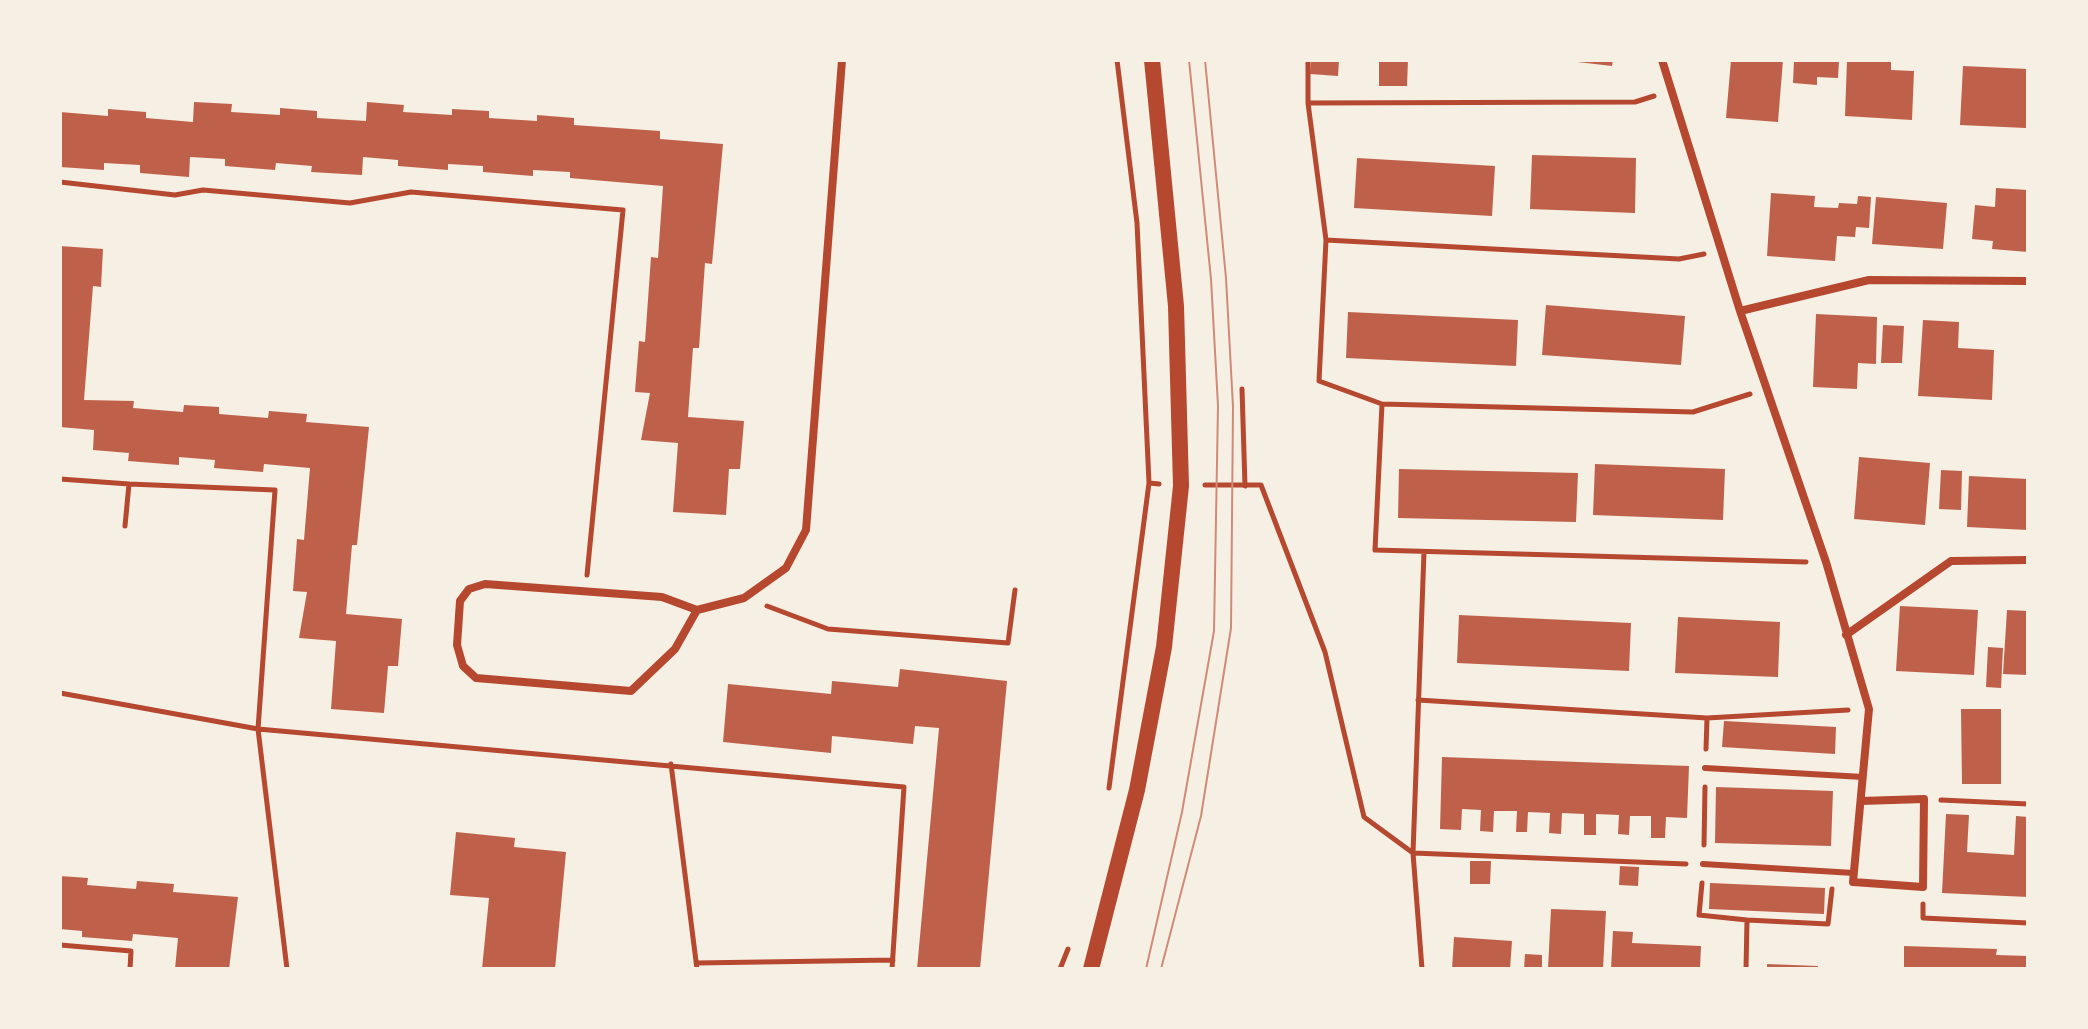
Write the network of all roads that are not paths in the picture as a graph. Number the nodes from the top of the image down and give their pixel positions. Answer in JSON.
{"nodes":[{"id":1,"x":842,"y":60,"type":"edge"},
{"id":2,"x":1152,"y":60,"type":"edge"},
{"id":3,"x":1662,"y":60,"type":"edge"},
{"id":4,"x":2028,"y":281,"type":"edge"},
{"id":5,"x":1740,"y":311,"type":"junction"},
{"id":6,"x":2028,"y":560,"type":"edge"},
{"id":7,"x":697,"y":610,"type":"junction"},
{"id":8,"x":1846,"y":635,"type":"junction"},
{"id":9,"x":1705,"y":768,"type":"road end"},
{"id":10,"x":1863,"y":777,"type":"junction"},
{"id":11,"x":1861,"y":801,"type":"junction"},
{"id":12,"x":1703,"y":864,"type":"road end"},
{"id":13,"x":1854,"y":873,"type":"junction"},
{"id":14,"x":1091,"y":969,"type":"edge"}],
"edges":[{"from":1,"to":7,"type":"street"},
{"from":2,"to":14,"type":"main road"},
{"from":3,"to":5,"type":"street"},
{"from":4,"to":5,"type":"street"},
{"from":5,"to":8,"type":"street"},
{"from":6,"to":8,"type":"street"},
{"from":7,"to":7,"type":"street"},
{"from":8,"to":10,"type":"street"},
{"from":9,"to":10,"type":"lane"},
{"from":10,"to":11,"type":"street"},
{"from":11,"to":13,"type":"street"},
{"from":11,"to":13,"type":"street"},
{"from":12,"to":13,"type":"lane"}]}
